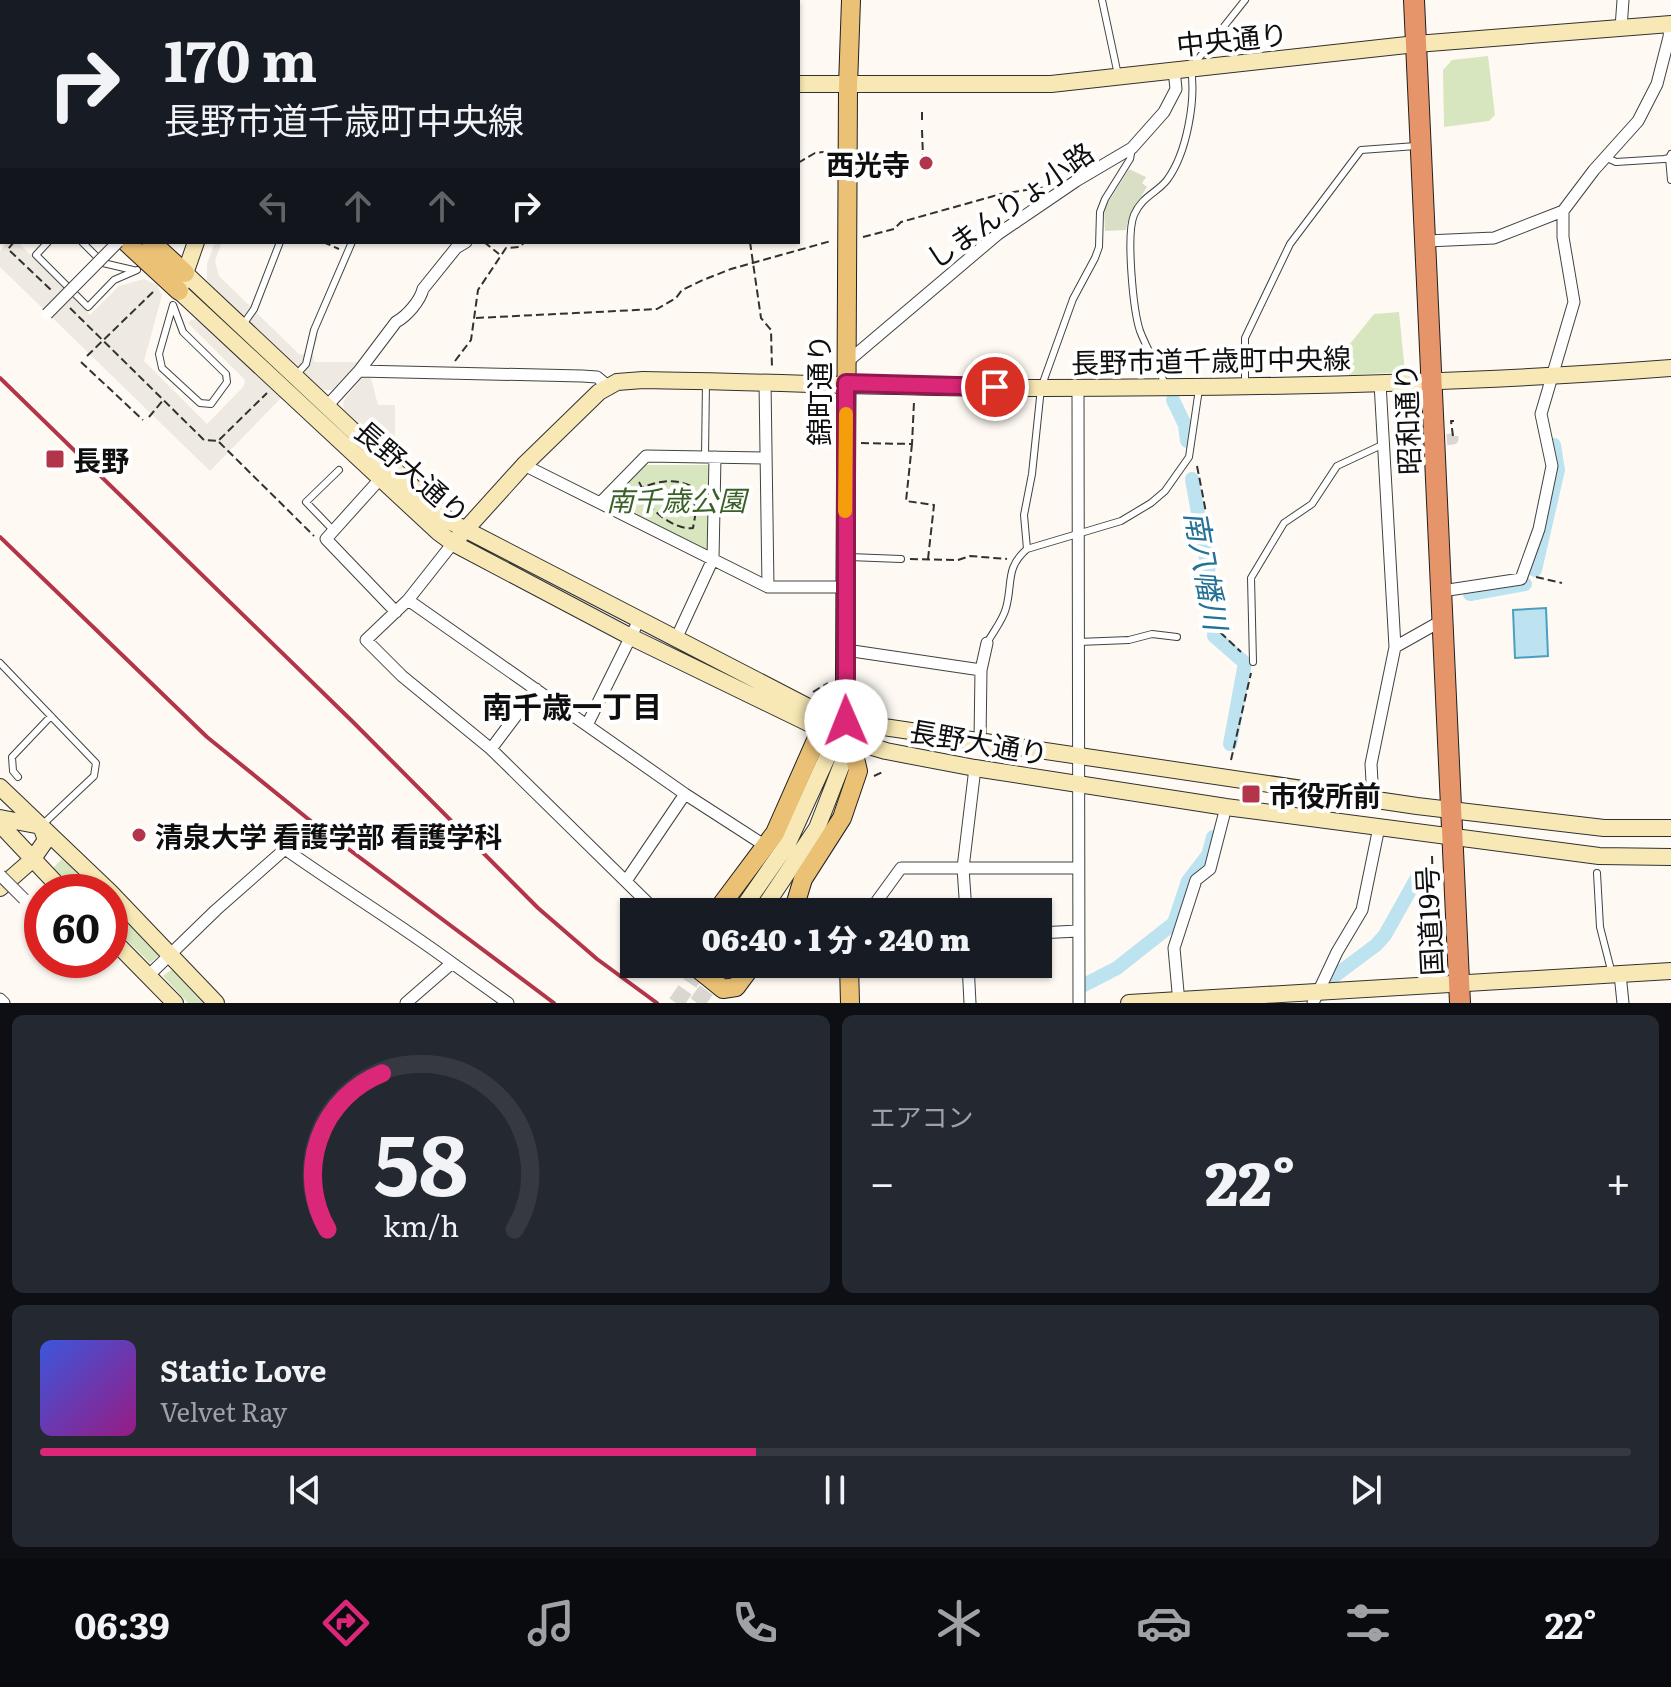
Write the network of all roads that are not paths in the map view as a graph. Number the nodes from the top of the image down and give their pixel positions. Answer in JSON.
{"nodes":[{"id":1,"x":851,"y":0,"type":"edge"},
{"id":2,"x":1102,"y":0,"type":"edge"},
{"id":3,"x":1245,"y":0,"type":"edge"},
{"id":4,"x":1414,"y":0,"type":"edge"},
{"id":5,"x":1623,"y":0,"type":"edge"},
{"id":6,"x":1670,"y":20,"type":"edge"},
{"id":7,"x":1621,"y":28,"type":"junction"},
{"id":8,"x":1416,"y":44,"type":"junction"},
{"id":9,"x":1183,"y":69,"type":"junction"},
{"id":10,"x":1118,"y":76,"type":"junction"},
{"id":11,"x":800,"y":84,"type":"edge"},
{"id":12,"x":848,"y":86,"type":"junction"},
{"id":13,"x":1422,"y":146,"type":"junction"},
{"id":14,"x":1132,"y":148,"type":"junction"},
{"id":15,"x":1670,"y":156,"type":"edge"},
{"id":16,"x":1605,"y":157,"type":"junction"},
{"id":17,"x":1671,"y":180,"type":"edge"},
{"id":18,"x":1563,"y":211,"type":"junction"},
{"id":19,"x":1427,"y":241,"type":"junction"},
{"id":20,"x":46,"y":244,"type":"edge"},
{"id":21,"x":84,"y":244,"type":"edge"},
{"id":22,"x":116,"y":244,"type":"edge"},
{"id":23,"x":128,"y":244,"type":"edge"},
{"id":24,"x":152,"y":244,"type":"edge"},
{"id":25,"x":195,"y":244,"type":"edge"},
{"id":26,"x":279,"y":244,"type":"edge"},
{"id":27,"x":351,"y":244,"type":"edge"},
{"id":28,"x":463,"y":244,"type":"edge"},
{"id":29,"x":137,"y":270,"type":"junction"},
{"id":30,"x":157,"y":281,"type":"junction"},
{"id":31,"x":179,"y":290,"type":"junction"},
{"id":32,"x":214,"y":302,"type":"junction"},
{"id":33,"x":193,"y":304,"type":"junction"},
{"id":34,"x":47,"y":314,"type":"dead end"},
{"id":35,"x":241,"y":328,"type":"junction"},
{"id":36,"x":846,"y":362,"type":"junction"},
{"id":37,"x":1671,"y":368,"type":"edge"},
{"id":38,"x":359,"y":371,"type":"junction"},
{"id":39,"x":295,"y":377,"type":"junction"},
{"id":40,"x":1552,"y":377,"type":"junction"},
{"id":41,"x":706,"y":381,"type":"junction"},
{"id":42,"x":769,"y":382,"type":"junction"},
{"id":43,"x":1433,"y":382,"type":"junction"},
{"id":44,"x":846,"y":383,"type":"junction"},
{"id":45,"x":1380,"y":383,"type":"junction"},
{"id":46,"x":1199,"y":385,"type":"junction"},
{"id":47,"x":1245,"y":385,"type":"junction"},
{"id":48,"x":1166,"y":386,"type":"junction"},
{"id":49,"x":609,"y":387,"type":"junction"},
{"id":50,"x":1078,"y":387,"type":"junction"},
{"id":51,"x":1041,"y":388,"type":"junction"},
{"id":52,"x":327,"y":406,"type":"junction"},
{"id":53,"x":1384,"y":444,"type":"junction"},
{"id":54,"x":710,"y":457,"type":"junction"},
{"id":55,"x":766,"y":458,"type":"junction"},
{"id":56,"x":524,"y":465,"type":"junction"},
{"id":57,"x":339,"y":470,"type":"dead end"},
{"id":58,"x":380,"y":479,"type":"junction"},
{"id":59,"x":600,"y":503,"type":"junction"},
{"id":60,"x":1078,"y":534,"type":"junction"},
{"id":61,"x":330,"y":535,"type":"junction"},
{"id":62,"x":459,"y":537,"type":"junction"},
{"id":63,"x":1027,"y":549,"type":"junction"},
{"id":64,"x":845,"y":557,"type":"junction"},
{"id":65,"x":713,"y":559,"type":"junction"},
{"id":66,"x":901,"y":559,"type":"road end"},
{"id":67,"x":768,"y":587,"type":"junction"},
{"id":68,"x":845,"y":587,"type":"junction"},
{"id":69,"x":1442,"y":591,"type":"junction"},
{"id":70,"x":408,"y":600,"type":"junction"},
{"id":71,"x":396,"y":612,"type":"junction"},
{"id":72,"x":639,"y":620,"type":"junction"},
{"id":73,"x":1443,"y":620,"type":"junction"},
{"id":74,"x":631,"y":637,"type":"junction"},
{"id":75,"x":1177,"y":637,"type":"dead end"},
{"id":76,"x":676,"y":639,"type":"junction"},
{"id":77,"x":1078,"y":642,"type":"junction"},
{"id":78,"x":987,"y":643,"type":"joint"},
{"id":79,"x":1395,"y":647,"type":"junction"},
{"id":80,"x":846,"y":650,"type":"junction"},
{"id":81,"x":1253,"y":662,"type":"road end"},
{"id":82,"x":0,"y":663,"type":"edge"},
{"id":83,"x":981,"y":670,"type":"junction"},
{"id":84,"x":536,"y":689,"type":"junction"},
{"id":85,"x":51,"y":716,"type":"junction"},
{"id":86,"x":587,"y":725,"type":"junction"},
{"id":87,"x":838,"y":732,"type":"junction"},
{"id":88,"x":980,"y":740,"type":"junction"},
{"id":89,"x":491,"y":749,"type":"junction"},
{"id":90,"x":1077,"y":755,"type":"junction"},
{"id":91,"x":975,"y":768,"type":"junction"},
{"id":92,"x":18,"y":777,"type":"dead end"},
{"id":93,"x":1077,"y":784,"type":"junction"},
{"id":94,"x":0,"y":787,"type":"edge"},
{"id":95,"x":685,"y":794,"type":"junction"},
{"id":96,"x":1373,"y":799,"type":"junction"},
{"id":97,"x":1226,"y":807,"type":"junction"},
{"id":98,"x":1451,"y":810,"type":"junction"},
{"id":99,"x":1,"y":825,"type":"edge"},
{"id":100,"x":1379,"y":827,"type":"junction"},
{"id":101,"x":1671,"y":828,"type":"edge"},
{"id":102,"x":43,"y":833,"type":"junction"},
{"id":103,"x":1452,"y":836,"type":"junction"},
{"id":104,"x":764,"y":845,"type":"junction"},
{"id":105,"x":1671,"y":857,"type":"edge"},
{"id":106,"x":32,"y":860,"type":"junction"},
{"id":107,"x":963,"y":868,"type":"junction"},
{"id":108,"x":1078,"y":868,"type":"junction"},
{"id":109,"x":1597,"y":873,"type":"dead end"},
{"id":110,"x":46,"y":874,"type":"edge"},
{"id":111,"x":92,"y":874,"type":"edge"},
{"id":112,"x":0,"y":875,"type":"edge"},
{"id":113,"x":626,"y":881,"type":"junction"},
{"id":114,"x":8,"y":886,"type":"edge"},
{"id":115,"x":643,"y":898,"type":"edge"},
{"id":116,"x":726,"y":898,"type":"edge"},
{"id":117,"x":750,"y":898,"type":"edge"},
{"id":118,"x":770,"y":898,"type":"edge"},
{"id":119,"x":800,"y":898,"type":"edge"},
{"id":120,"x":879,"y":898,"type":"edge"},
{"id":121,"x":965,"y":898,"type":"edge"},
{"id":122,"x":24,"y":899,"type":"dead end"},
{"id":123,"x":128,"y":910,"type":"edge"},
{"id":124,"x":1078,"y":931,"type":"junction"},
{"id":125,"x":1052,"y":932,"type":"edge"},
{"id":126,"x":172,"y":954,"type":"junction"},
{"id":127,"x":128,"y":955,"type":"edge"},
{"id":128,"x":452,"y":963,"type":"junction"},
{"id":129,"x":1671,"y":971,"type":"edge"},
{"id":130,"x":1616,"y":974,"type":"junction"},
{"id":131,"x":148,"y":976,"type":"junction"},
{"id":132,"x":709,"y":978,"type":"edge"},
{"id":133,"x":743,"y":978,"type":"edge"},
{"id":134,"x":849,"y":978,"type":"edge"},
{"id":135,"x":969,"y":978,"type":"edge"},
{"id":136,"x":1460,"y":993,"type":"edge"},
{"id":137,"x":1315,"y":998,"type":"edge"},
{"id":138,"x":1179,"y":1002,"type":"edge"},
{"id":139,"x":175,"y":1003,"type":"edge"},
{"id":140,"x":216,"y":1003,"type":"edge"},
{"id":141,"x":406,"y":1003,"type":"edge"},
{"id":142,"x":508,"y":1003,"type":"edge"},
{"id":143,"x":850,"y":1003,"type":"edge"},
{"id":144,"x":970,"y":1003,"type":"edge"},
{"id":145,"x":1079,"y":1003,"type":"edge"},
{"id":146,"x":1129,"y":1003,"type":"edge"},
{"id":147,"x":1623,"y":1003,"type":"edge"}],
"edges":[{"from":1,"to":12,"type":"main road","name":"錦町通り"},
{"from":2,"to":10,"type":"lane"},
{"from":3,"to":9,"type":"lane"},
{"from":4,"to":8,"type":"highway","name":"昭和通り"},
{"from":5,"to":7,"type":"street"},
{"from":6,"to":7,"type":"street","name":"中央通り"},
{"from":6,"to":16,"type":"street"},
{"from":7,"to":8,"type":"street","name":"中央通り"},
{"from":8,"to":9,"type":"street","name":"中央通り"},
{"from":8,"to":13,"type":"highway","name":"昭和通り"},
{"from":9,"to":10,"type":"street","name":"中央通り"},
{"from":9,"to":14,"type":"street","name":"しまんりょ小路"},
{"from":9,"to":48,"type":"lane"},
{"from":10,"to":12,"type":"street","name":"中央通り"},
{"from":11,"to":12,"type":"street","name":"中央通り"},
{"from":12,"to":36,"type":"main road","name":"錦町通り"},
{"from":13,"to":19,"type":"highway","name":"昭和通り"},
{"from":13,"to":47,"type":"lane"},
{"from":14,"to":36,"type":"street","name":"しまんりょ小路"},
{"from":14,"to":51,"type":"lane"},
{"from":15,"to":16,"type":"lane"},
{"from":15,"to":17,"type":"lane"},
{"from":16,"to":18,"type":"street"},
{"from":18,"to":19,"type":"street"},
{"from":18,"to":40,"type":"street"},
{"from":19,"to":43,"type":"highway","name":"昭和通り"},
{"from":20,"to":29,"type":"lane"},
{"from":21,"to":29,"type":"lane"},
{"from":22,"to":34,"type":"street","bridge":true},
{"from":23,"to":30,"type":"main road"},
{"from":24,"to":31,"type":"main road"},
{"from":25,"to":31,"type":"street"},
{"from":26,"to":35,"type":"lane"},
{"from":27,"to":39,"type":"lane"},
{"from":28,"to":38,"type":"street"},
{"from":29,"to":30,"type":"lane"},
{"from":30,"to":31,"type":"main road"},
{"from":31,"to":31,"type":"lane"},
{"from":31,"to":32,"type":"street","name":"長野大通り"},
{"from":31,"to":33,"type":"street","name":"長野大通り"},
{"from":32,"to":33,"type":"street"},
{"from":32,"to":35,"type":"street","name":"長野大通り"},
{"from":33,"to":58,"type":"street","name":"長野大通り"},
{"from":35,"to":39,"type":"street","name":"長野大通り"},
{"from":36,"to":44,"type":"main road","name":"錦町通り"},
{"from":37,"to":40,"type":"street","name":"長野市道千歳町中央線"},
{"from":38,"to":49,"type":"street"},
{"from":38,"to":52,"type":"street"},
{"from":39,"to":52,"type":"street","name":"長野大通り"},
{"from":40,"to":43,"type":"street","name":"長野市道千歳町中央線"},
{"from":40,"to":69,"type":"street"},
{"from":41,"to":42,"type":"street","name":"長野市道千歳町中央線"},
{"from":41,"to":49,"type":"street","name":"長野市道千歳町中央線"},
{"from":41,"to":54,"type":"lane"},
{"from":42,"to":44,"type":"street","name":"長野市道千歳町中央線"},
{"from":42,"to":55,"type":"street"},
{"from":43,"to":45,"type":"street","name":"長野市道千歳町中央線"},
{"from":43,"to":69,"type":"highway","name":"昭和通り"},
{"from":44,"to":51,"type":"street","name":"長野市道千歳町中央線"},
{"from":44,"to":64,"type":"main road","name":"錦町通り"},
{"from":45,"to":47,"type":"street","name":"長野市道千歳町中央線"},
{"from":45,"to":53,"type":"street"},
{"from":46,"to":47,"type":"street","name":"長野市道千歳町中央線"},
{"from":46,"to":48,"type":"street","name":"長野市道千歳町中央線"},
{"from":46,"to":60,"type":"lane"},
{"from":48,"to":50,"type":"street","name":"長野市道千歳町中央線"},
{"from":49,"to":56,"type":"street"},
{"from":50,"to":51,"type":"street","name":"長野市道千歳町中央線"},
{"from":50,"to":60,"type":"street"},
{"from":51,"to":63,"type":"lane"},
{"from":52,"to":62,"type":"street","name":"長野大通り"},
{"from":53,"to":79,"type":"street"},
{"from":53,"to":81,"type":"lane"},
{"from":54,"to":55,"type":"street"},
{"from":54,"to":59,"type":"street"},
{"from":54,"to":65,"type":"street"},
{"from":55,"to":67,"type":"street"},
{"from":56,"to":59,"type":"street"},
{"from":56,"to":62,"type":"street"},
{"from":57,"to":61,"type":"lane"},
{"from":58,"to":61,"type":"street"},
{"from":58,"to":62,"type":"street","name":"長野大通り"},
{"from":59,"to":65,"type":"street"},
{"from":60,"to":63,"type":"lane"},
{"from":60,"to":77,"type":"street"},
{"from":61,"to":71,"type":"street"},
{"from":62,"to":70,"type":"street"},
{"from":62,"to":72,"type":"street","name":"長野大通り"},
{"from":62,"to":74,"type":"street","name":"長野大通り"},
{"from":63,"to":78,"type":"lane"},
{"from":64,"to":66,"type":"lane"},
{"from":64,"to":68,"type":"main road","name":"錦町通り"},
{"from":65,"to":67,"type":"street"},
{"from":65,"to":76,"type":"street"},
{"from":67,"to":68,"type":"street"},
{"from":68,"to":80,"type":"main road","name":"錦町通り"},
{"from":69,"to":73,"type":"highway","name":"昭和通り"},
{"from":70,"to":71,"type":"street"},
{"from":70,"to":84,"type":"street"},
{"from":71,"to":89,"type":"street"},
{"from":72,"to":74,"type":"street"},
{"from":72,"to":76,"type":"street","name":"長野大通り"},
{"from":73,"to":79,"type":"street"},
{"from":73,"to":98,"type":"highway","name":"昭和通り"},
{"from":74,"to":86,"type":"street"},
{"from":74,"to":87,"type":"street","name":"長野大通り"},
{"from":75,"to":77,"type":"lane"},
{"from":76,"to":87,"type":"street","name":"長野大通り"},
{"from":77,"to":90,"type":"street"},
{"from":78,"to":83,"type":"street"},
{"from":79,"to":96,"type":"street"},
{"from":80,"to":83,"type":"street"},
{"from":80,"to":87,"type":"main road","name":"錦町通り"},
{"from":82,"to":85,"type":"lane"},
{"from":83,"to":88,"type":"street"},
{"from":84,"to":86,"type":"street"},
{"from":84,"to":89,"type":"street"},
{"from":85,"to":92,"type":"lane"},
{"from":85,"to":102,"type":"lane"},
{"from":86,"to":95,"type":"street"},
{"from":87,"to":88,"type":"street","name":"長野大通り"},
{"from":87,"to":91,"type":"street","name":"長野大通り"},
{"from":87,"to":104,"type":"main road"},
{"from":87,"to":117,"type":"street"},
{"from":87,"to":118,"type":"street"},
{"from":87,"to":119,"type":"main road","name":"錦町通り"},
{"from":88,"to":90,"type":"street","name":"長野大通り"},
{"from":89,"to":113,"type":"street"},
{"from":90,"to":93,"type":"street"},
{"from":90,"to":96,"type":"street","name":"長野大通り"},
{"from":91,"to":93,"type":"street","name":"長野大通り"},
{"from":91,"to":107,"type":"street"},
{"from":93,"to":97,"type":"street","name":"長野大通り"},
{"from":93,"to":108,"type":"street"},
{"from":94,"to":102,"type":"street"},
{"from":95,"to":104,"type":"street"},
{"from":95,"to":113,"type":"street"},
{"from":96,"to":98,"type":"street","name":"長野大通り"},
{"from":97,"to":100,"type":"street","name":"長野大通り"},
{"from":97,"to":138,"type":"street"},
{"from":98,"to":101,"type":"street","name":"長野大通り"},
{"from":98,"to":103,"type":"highway","name":"昭和通り"},
{"from":99,"to":102,"type":"street"},
{"from":99,"to":106,"type":"street"},
{"from":100,"to":103,"type":"street","name":"長野大通り"},
{"from":100,"to":137,"type":"street"},
{"from":102,"to":106,"type":"street"},
{"from":102,"to":111,"type":"street"},
{"from":103,"to":105,"type":"street","name":"長野大通り"},
{"from":103,"to":136,"type":"highway","name":"国道19号"},
{"from":104,"to":116,"type":"main road"},
{"from":106,"to":110,"type":"street"},
{"from":106,"to":114,"type":"street"},
{"from":107,"to":108,"type":"street"},
{"from":107,"to":120,"type":"street"},
{"from":107,"to":121,"type":"street"},
{"from":108,"to":124,"type":"street"},
{"from":109,"to":130,"type":"lane"},
{"from":112,"to":114,"type":"street","bridge":true},
{"from":113,"to":115,"type":"street"},
{"from":114,"to":122,"type":"street","bridge":true},
{"from":123,"to":126,"type":"street"},
{"from":124,"to":125,"type":"street"},
{"from":124,"to":145,"type":"street"},
{"from":126,"to":128,"type":"street"},
{"from":126,"to":131,"type":"street"},
{"from":126,"to":140,"type":"street"},
{"from":127,"to":131,"type":"street"},
{"from":128,"to":141,"type":"street"},
{"from":128,"to":142,"type":"street"},
{"from":129,"to":130,"type":"street"},
{"from":130,"to":136,"type":"street"},
{"from":130,"to":147,"type":"street"},
{"from":131,"to":139,"type":"street"},
{"from":132,"to":133,"type":"main road"},
{"from":134,"to":143,"type":"main road"},
{"from":135,"to":144,"type":"street"},
{"from":136,"to":137,"type":"street"},
{"from":137,"to":138,"type":"street"},
{"from":138,"to":146,"type":"street"}]}
